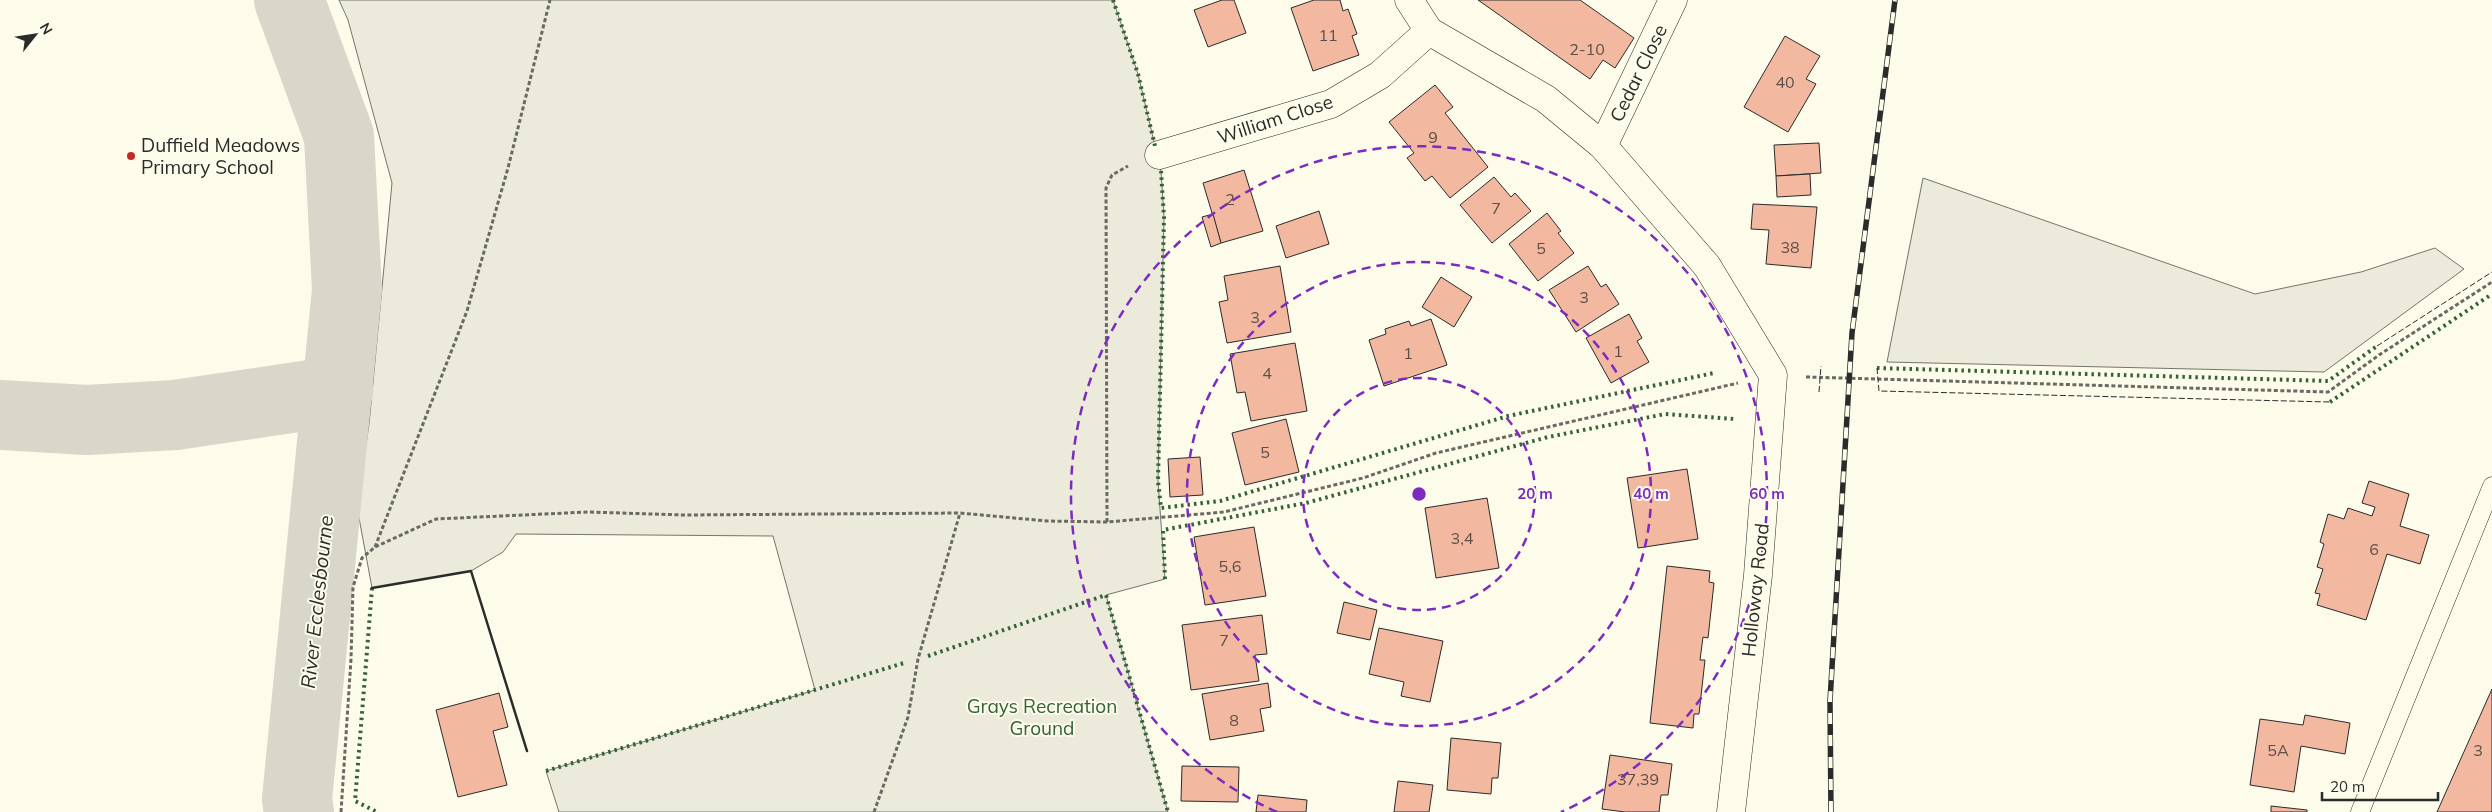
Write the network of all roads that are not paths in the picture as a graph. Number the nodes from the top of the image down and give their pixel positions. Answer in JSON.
{"nodes":[{"id":1,"x":1409,"y":0,"type":"edge"},
{"id":2,"x":1673,"y":0,"type":"edge"},
{"id":3,"x":1429,"y":31,"type":"junction"},
{"id":4,"x":1603,"y":146,"type":"junction"},
{"id":5,"x":1159,"y":155,"type":"road end"},
{"id":6,"x":2492,"y":486,"type":"edge"},
{"id":7,"x":1732,"y":812,"type":"edge"},
{"id":8,"x":2360,"y":812,"type":"edge"}],
"edges":[{"from":1,"to":3,"type":"street"},
{"from":2,"to":4,"type":"street","name":"Cedar Close"},
{"from":3,"to":4,"type":"street"},
{"from":3,"to":5,"type":"street","name":"William Close"},
{"from":4,"to":7,"type":"street","name":"Holloway Road"},
{"from":6,"to":8,"type":"lane"}]}
